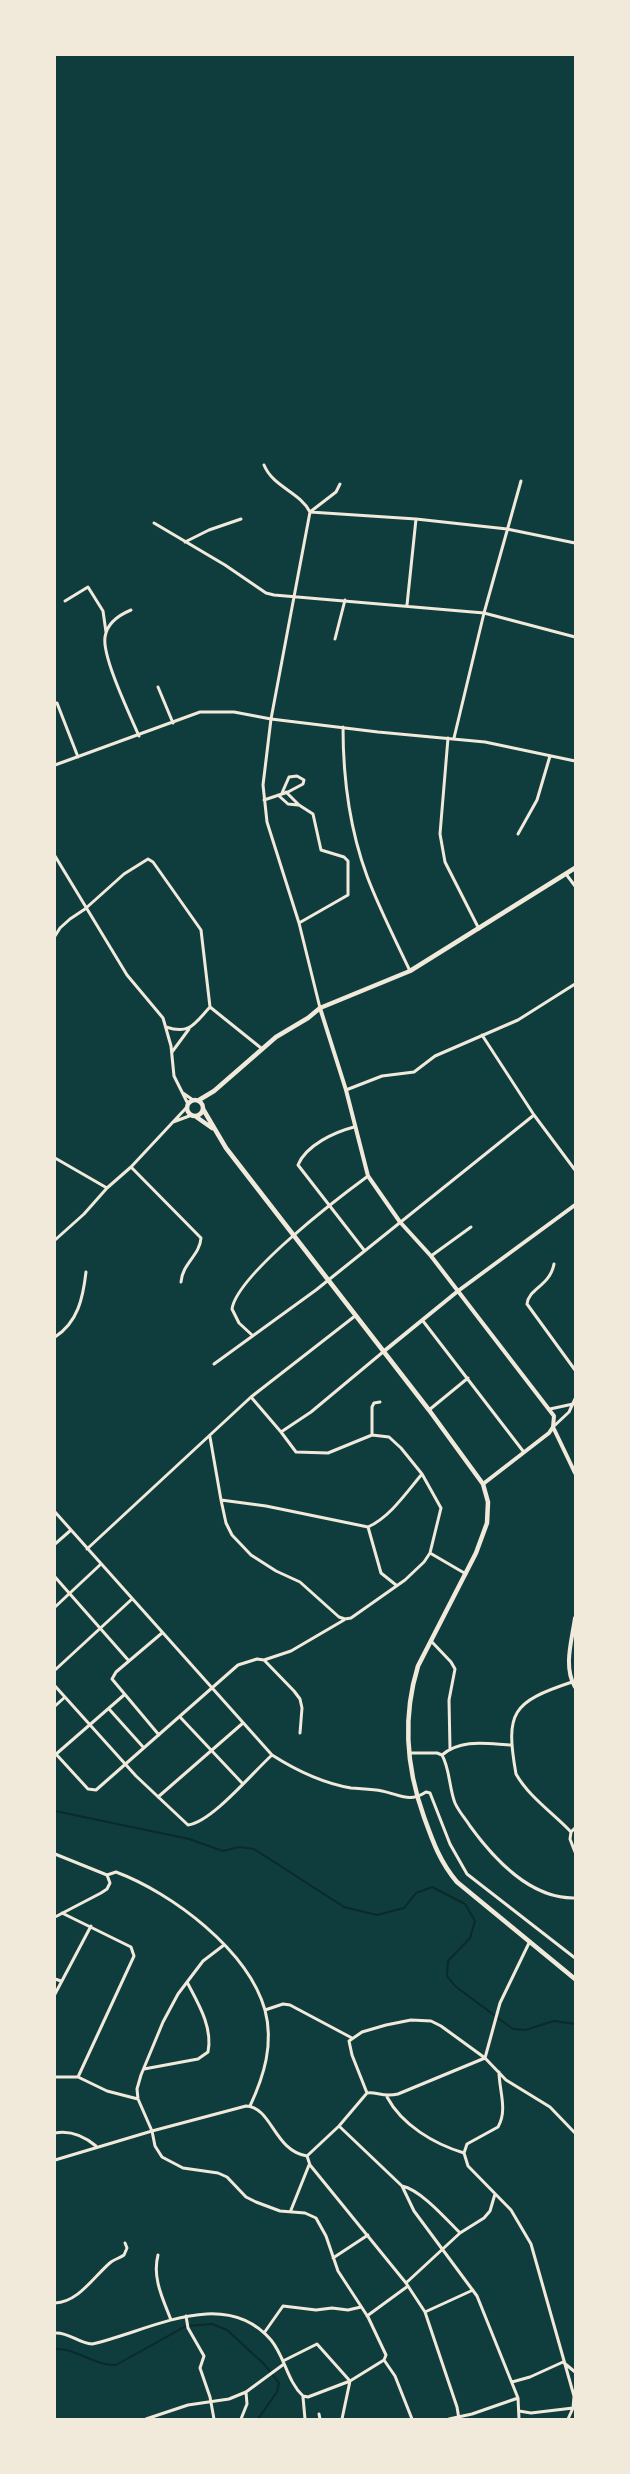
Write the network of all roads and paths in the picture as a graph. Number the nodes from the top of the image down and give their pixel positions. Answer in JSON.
{"nodes":[{"id":1,"x":264,"y":465,"type":"dead end"},
{"id":2,"x":521,"y":481,"type":"dead end"},
{"id":3,"x":340,"y":484,"type":"dead end"},
{"id":4,"x":310,"y":512,"type":"junction"},
{"id":5,"x":241,"y":519,"type":"dead end"},
{"id":6,"x":416,"y":519,"type":"junction"},
{"id":7,"x":154,"y":523,"type":"dead end"},
{"id":8,"x":506,"y":529,"type":"junction"},
{"id":9,"x":185,"y":542,"type":"junction"},
{"id":10,"x":575,"y":543,"type":"edge"},
{"id":11,"x":293,"y":595,"type":"junction"},
{"id":12,"x":345,"y":600,"type":"junction"},
{"id":13,"x":65,"y":601,"type":"dead end"},
{"id":14,"x":407,"y":605,"type":"junction"},
{"id":15,"x":131,"y":610,"type":"dead end"},
{"id":16,"x":484,"y":613,"type":"junction"},
{"id":17,"x":106,"y":633,"type":"junction"},
{"id":18,"x":575,"y":637,"type":"edge"},
{"id":19,"x":335,"y":639,"type":"dead end"},
{"id":20,"x":158,"y":687,"type":"dead end"},
{"id":21,"x":57,"y":703,"type":"dead end"},
{"id":22,"x":271,"y":719,"type":"junction"},
{"id":23,"x":173,"y":723,"type":"junction"},
{"id":24,"x":343,"y":728,"type":"junction"},
{"id":25,"x":139,"y":736,"type":"junction"},
{"id":26,"x":448,"y":738,"type":"junction"},
{"id":27,"x":454,"y":738,"type":"junction"},
{"id":28,"x":550,"y":756,"type":"junction"},
{"id":29,"x":78,"y":757,"type":"junction"},
{"id":30,"x":575,"y":760,"type":"edge"},
{"id":31,"x":55,"y":766,"type":"edge"},
{"id":32,"x":284,"y":793,"type":"junction"},
{"id":33,"x":278,"y":795,"type":"junction"},
{"id":34,"x":264,"y":800,"type":"junction"},
{"id":35,"x":299,"y":805,"type":"junction"},
{"id":36,"x":518,"y":834,"type":"dead end"},
{"id":37,"x":55,"y":856,"type":"edge"},
{"id":38,"x":575,"y":868,"type":"edge"},
{"id":39,"x":566,"y":874,"type":"junction"},
{"id":40,"x":575,"y":886,"type":"edge"},
{"id":41,"x":85,"y":910,"type":"junction"},
{"id":42,"x":299,"y":924,"type":"junction"},
{"id":43,"x":478,"y":929,"type":"junction"},
{"id":44,"x":55,"y":936,"type":"edge"},
{"id":45,"x":410,"y":971,"type":"junction"},
{"id":46,"x":575,"y":984,"type":"edge"},
{"id":47,"x":210,"y":1008,"type":"junction"},
{"id":48,"x":320,"y":1008,"type":"junction"},
{"id":49,"x":192,"y":1026,"type":"junction"},
{"id":50,"x":166,"y":1027,"type":"junction"},
{"id":51,"x":482,"y":1035,"type":"junction"},
{"id":52,"x":261,"y":1048,"type":"junction"},
{"id":53,"x":172,"y":1052,"type":"junction"},
{"id":54,"x":181,"y":1090,"type":"junction"},
{"id":55,"x":346,"y":1090,"type":"junction"},
{"id":56,"x":214,"y":1091,"type":"junction"},
{"id":57,"x":196,"y":1100,"type":"junction"},
{"id":58,"x":187,"y":1106,"type":"junction"},
{"id":59,"x":203,"y":1108,"type":"junction"},
{"id":60,"x":194,"y":1115,"type":"junction"},
{"id":61,"x":534,"y":1115,"type":"junction"},
{"id":62,"x":173,"y":1122,"type":"junction"},
{"id":63,"x":354,"y":1127,"type":"junction"},
{"id":64,"x":213,"y":1129,"type":"junction"},
{"id":65,"x":55,"y":1158,"type":"edge"},
{"id":66,"x":131,"y":1167,"type":"junction"},
{"id":67,"x":575,"y":1170,"type":"edge"},
{"id":68,"x":368,"y":1176,"type":"junction"},
{"id":69,"x":107,"y":1188,"type":"junction"},
{"id":70,"x":575,"y":1205,"type":"edge"},
{"id":71,"x":329,"y":1206,"type":"junction"},
{"id":72,"x":400,"y":1222,"type":"junction"},
{"id":73,"x":470,"y":1227,"type":"dead end"},
{"id":74,"x":293,"y":1235,"type":"junction"},
{"id":75,"x":55,"y":1240,"type":"edge"},
{"id":76,"x":364,"y":1250,"type":"junction"},
{"id":77,"x":431,"y":1256,"type":"junction"},
{"id":78,"x":554,"y":1264,"type":"dead end"},
{"id":79,"x":86,"y":1272,"type":"dead end"},
{"id":80,"x":327,"y":1280,"type":"junction"},
{"id":81,"x":181,"y":1282,"type":"dead end"},
{"id":82,"x":458,"y":1291,"type":"junction"},
{"id":83,"x":355,"y":1316,"type":"junction"},
{"id":84,"x":423,"y":1321,"type":"junction"},
{"id":85,"x":252,"y":1335,"type":"junction"},
{"id":86,"x":55,"y":1337,"type":"edge"},
{"id":87,"x":383,"y":1352,"type":"junction"},
{"id":88,"x":214,"y":1364,"type":"dead end"},
{"id":89,"x":575,"y":1370,"type":"edge"},
{"id":90,"x":468,"y":1378,"type":"junction"},
{"id":91,"x":251,"y":1397,"type":"junction"},
{"id":92,"x":575,"y":1399,"type":"edge"},
{"id":93,"x":380,"y":1402,"type":"dead end"},
{"id":94,"x":573,"y":1404,"type":"junction"},
{"id":95,"x":550,"y":1409,"type":"junction"},
{"id":96,"x":429,"y":1410,"type":"junction"},
{"id":97,"x":553,"y":1426,"type":"junction"},
{"id":98,"x":281,"y":1432,"type":"junction"},
{"id":99,"x":372,"y":1435,"type":"junction"},
{"id":100,"x":210,"y":1436,"type":"junction"},
{"id":101,"x":523,"y":1451,"type":"junction"},
{"id":102,"x":573,"y":1463,"type":"edge"},
{"id":103,"x":575,"y":1473,"type":"edge"},
{"id":104,"x":422,"y":1474,"type":"junction"},
{"id":105,"x":483,"y":1484,"type":"junction"},
{"id":106,"x":221,"y":1500,"type":"junction"},
{"id":107,"x":55,"y":1512,"type":"edge"},
{"id":108,"x":368,"y":1527,"type":"junction"},
{"id":109,"x":71,"y":1530,"type":"junction"},
{"id":110,"x":55,"y":1544,"type":"edge"},
{"id":111,"x":87,"y":1549,"type":"junction"},
{"id":112,"x":430,"y":1553,"type":"junction"},
{"id":113,"x":101,"y":1564,"type":"junction"},
{"id":114,"x":466,"y":1574,"type":"junction"},
{"id":115,"x":55,"y":1577,"type":"edge"},
{"id":116,"x":396,"y":1585,"type":"junction"},
{"id":117,"x":70,"y":1593,"type":"junction"},
{"id":118,"x":132,"y":1599,"type":"junction"},
{"id":119,"x":55,"y":1607,"type":"edge"},
{"id":120,"x":575,"y":1618,"type":"edge"},
{"id":121,"x":345,"y":1620,"type":"junction"},
{"id":122,"x":101,"y":1628,"type":"junction"},
{"id":123,"x":162,"y":1633,"type":"junction"},
{"id":124,"x":432,"y":1642,"type":"junction"},
{"id":125,"x":264,"y":1660,"type":"junction"},
{"id":126,"x":129,"y":1661,"type":"junction"},
{"id":127,"x":55,"y":1670,"type":"edge"},
{"id":128,"x":574,"y":1685,"type":"edge"},
{"id":129,"x":55,"y":1686,"type":"edge"},
{"id":130,"x":211,"y":1689,"type":"junction"},
{"id":131,"x":124,"y":1695,"type":"junction"},
{"id":132,"x":65,"y":1697,"type":"junction"},
{"id":133,"x":55,"y":1706,"type":"edge"},
{"id":134,"x":108,"y":1708,"type":"junction"},
{"id":135,"x":180,"y":1717,"type":"junction"},
{"id":136,"x":243,"y":1723,"type":"junction"},
{"id":137,"x":90,"y":1725,"type":"junction"},
{"id":138,"x":300,"y":1733,"type":"dead end"},
{"id":139,"x":159,"y":1735,"type":"junction"},
{"id":140,"x":512,"y":1745,"type":"junction"},
{"id":141,"x":144,"y":1748,"type":"junction"},
{"id":142,"x":450,"y":1749,"type":"junction"},
{"id":143,"x":212,"y":1751,"type":"junction"},
{"id":144,"x":409,"y":1753,"type":"junction"},
{"id":145,"x":55,"y":1755,"type":"edge"},
{"id":146,"x":272,"y":1755,"type":"junction"},
{"id":147,"x":442,"y":1755,"type":"junction"},
{"id":148,"x":126,"y":1764,"type":"junction"},
{"id":149,"x":243,"y":1784,"type":"junction"},
{"id":150,"x":158,"y":1798,"type":"junction"},
{"id":151,"x":417,"y":1798,"type":"junction"},
{"id":152,"x":575,"y":1828,"type":"edge"},
{"id":153,"x":570,"y":1832,"type":"junction"},
{"id":154,"x":575,"y":1852,"type":"edge"},
{"id":155,"x":55,"y":1854,"type":"edge"},
{"id":156,"x":107,"y":1875,"type":"junction"},
{"id":157,"x":575,"y":1898,"type":"edge"},
{"id":158,"x":62,"y":1913,"type":"junction"},
{"id":159,"x":55,"y":1917,"type":"edge"},
{"id":160,"x":91,"y":1926,"type":"junction"},
{"id":161,"x":530,"y":1943,"type":"junction"},
{"id":162,"x":224,"y":1945,"type":"junction"},
{"id":163,"x":575,"y":1958,"type":"edge"},
{"id":164,"x":55,"y":1979,"type":"edge"},
{"id":165,"x":575,"y":1979,"type":"edge"},
{"id":166,"x":61,"y":1981,"type":"junction"},
{"id":167,"x":187,"y":1981,"type":"junction"},
{"id":168,"x":55,"y":1994,"type":"edge"},
{"id":169,"x":265,"y":2010,"type":"junction"},
{"id":170,"x":352,"y":2038,"type":"junction"},
{"id":171,"x":485,"y":2058,"type":"junction"},
{"id":172,"x":144,"y":2069,"type":"junction"},
{"id":173,"x":499,"y":2072,"type":"junction"},
{"id":174,"x":55,"y":2077,"type":"edge"},
{"id":175,"x":78,"y":2077,"type":"junction"},
{"id":176,"x":367,"y":2093,"type":"junction"},
{"id":177,"x":387,"y":2097,"type":"junction"},
{"id":178,"x":138,"y":2099,"type":"junction"},
{"id":179,"x":250,"y":2106,"type":"junction"},
{"id":180,"x":340,"y":2126,"type":"junction"},
{"id":181,"x":152,"y":2131,"type":"junction"},
{"id":182,"x":575,"y":2132,"type":"edge"},
{"id":183,"x":55,"y":2133,"type":"edge"},
{"id":184,"x":97,"y":2147,"type":"junction"},
{"id":185,"x":464,"y":2152,"type":"junction"},
{"id":186,"x":308,"y":2156,"type":"junction"},
{"id":187,"x":55,"y":2160,"type":"edge"},
{"id":188,"x":310,"y":2165,"type":"junction"},
{"id":189,"x":402,"y":2186,"type":"junction"},
{"id":190,"x":495,"y":2193,"type":"junction"},
{"id":191,"x":291,"y":2210,"type":"junction"},
{"id":192,"x":460,"y":2233,"type":"junction"},
{"id":193,"x":368,"y":2235,"type":"junction"},
{"id":194,"x":125,"y":2243,"type":"dead end"},
{"id":195,"x":442,"y":2249,"type":"junction"},
{"id":196,"x":158,"y":2255,"type":"dead end"},
{"id":197,"x":333,"y":2258,"type":"junction"},
{"id":198,"x":407,"y":2285,"type":"junction"},
{"id":199,"x":473,"y":2290,"type":"junction"},
{"id":200,"x":55,"y":2303,"type":"edge"},
{"id":201,"x":361,"y":2307,"type":"junction"},
{"id":202,"x":425,"y":2312,"type":"junction"},
{"id":203,"x":186,"y":2316,"type":"junction"},
{"id":204,"x":367,"y":2316,"type":"junction"},
{"id":205,"x":171,"y":2320,"type":"junction"},
{"id":206,"x":55,"y":2333,"type":"edge"},
{"id":207,"x":264,"y":2333,"type":"junction"},
{"id":208,"x":384,"y":2360,"type":"junction"},
{"id":209,"x":283,"y":2362,"type":"junction"},
{"id":210,"x":563,"y":2362,"type":"junction"},
{"id":211,"x":575,"y":2372,"type":"edge"},
{"id":212,"x":350,"y":2381,"type":"junction"},
{"id":213,"x":512,"y":2382,"type":"junction"},
{"id":214,"x":246,"y":2392,"type":"junction"},
{"id":215,"x":303,"y":2396,"type":"junction"},
{"id":216,"x":518,"y":2398,"type":"junction"},
{"id":217,"x":211,"y":2403,"type":"junction"},
{"id":218,"x":573,"y":2408,"type":"junction"},
{"id":219,"x":519,"y":2411,"type":"junction"},
{"id":220,"x":163,"y":2412,"type":"junction"},
{"id":221,"x":319,"y":2414,"type":"dead end"},
{"id":222,"x":343,"y":2418,"type":"edge"},
{"id":223,"x":459,"y":2418,"type":"edge"},
{"id":224,"x":146,"y":2419,"type":"edge"},
{"id":225,"x":165,"y":2419,"type":"edge"},
{"id":226,"x":214,"y":2419,"type":"edge"},
{"id":227,"x":241,"y":2419,"type":"edge"},
{"id":228,"x":305,"y":2419,"type":"edge"},
{"id":229,"x":320,"y":2419,"type":"edge"},
{"id":230,"x":412,"y":2419,"type":"edge"},
{"id":231,"x":449,"y":2419,"type":"edge"},
{"id":232,"x":519,"y":2419,"type":"edge"},
{"id":233,"x":568,"y":2419,"type":"edge"}],
"edges":[{"from":1,"to":4,"type":"street"},
{"from":2,"to":8,"type":"street"},
{"from":3,"to":4,"type":"street"},
{"from":4,"to":6,"type":"street"},
{"from":4,"to":11,"type":"street"},
{"from":5,"to":9,"type":"street"},
{"from":6,"to":8,"type":"street"},
{"from":6,"to":14,"type":"street"},
{"from":7,"to":9,"type":"street"},
{"from":8,"to":10,"type":"street"},
{"from":8,"to":16,"type":"street"},
{"from":9,"to":11,"type":"street"},
{"from":11,"to":12,"type":"street"},
{"from":11,"to":22,"type":"street"},
{"from":12,"to":14,"type":"street"},
{"from":12,"to":19,"type":"street"},
{"from":13,"to":17,"type":"street"},
{"from":14,"to":16,"type":"street"},
{"from":15,"to":17,"type":"street"},
{"from":16,"to":18,"type":"street"},
{"from":16,"to":27,"type":"street"},
{"from":17,"to":25,"type":"street"},
{"from":20,"to":23,"type":"street"},
{"from":21,"to":29,"type":"street"},
{"from":22,"to":23,"type":"street"},
{"from":22,"to":24,"type":"street"},
{"from":22,"to":34,"type":"street"},
{"from":23,"to":25,"type":"street"},
{"from":24,"to":26,"type":"street"},
{"from":24,"to":45,"type":"street"},
{"from":25,"to":29,"type":"street"},
{"from":26,"to":27,"type":"street"},
{"from":26,"to":43,"type":"street"},
{"from":27,"to":28,"type":"street"},
{"from":28,"to":30,"type":"street"},
{"from":28,"to":36,"type":"street"},
{"from":29,"to":31,"type":"street"},
{"from":32,"to":32,"type":"street"},
{"from":32,"to":33,"type":"street"},
{"from":32,"to":35,"type":"street"},
{"from":33,"to":34,"type":"street"},
{"from":33,"to":35,"type":"street"},
{"from":34,"to":42,"type":"street"},
{"from":35,"to":42,"type":"street"},
{"from":37,"to":41,"type":"street"},
{"from":38,"to":39,"type":"main road"},
{"from":39,"to":40,"type":"street"},
{"from":39,"to":43,"type":"main road"},
{"from":41,"to":44,"type":"street"},
{"from":41,"to":47,"type":"street"},
{"from":41,"to":50,"type":"street"},
{"from":42,"to":48,"type":"street"},
{"from":43,"to":45,"type":"main road"},
{"from":45,"to":48,"type":"main road"},
{"from":46,"to":51,"type":"street"},
{"from":47,"to":49,"type":"street"},
{"from":47,"to":52,"type":"street"},
{"from":48,"to":52,"type":"main road"},
{"from":48,"to":55,"type":"street"},
{"from":49,"to":50,"type":"street"},
{"from":49,"to":53,"type":"street"},
{"from":50,"to":53,"type":"street"},
{"from":51,"to":55,"type":"street"},
{"from":51,"to":61,"type":"street"},
{"from":52,"to":56,"type":"main road"},
{"from":53,"to":54,"type":"street"},
{"from":54,"to":57,"type":"street"},
{"from":54,"to":58,"type":"street"},
{"from":55,"to":63,"type":"street"},
{"from":56,"to":57,"type":"main road"},
{"from":56,"to":59,"type":"main road"},
{"from":57,"to":58,"type":"main road"},
{"from":57,"to":59,"type":"main road"},
{"from":58,"to":60,"type":"main road"},
{"from":58,"to":62,"type":"street"},
{"from":59,"to":60,"type":"main road"},
{"from":59,"to":64,"type":"main road"},
{"from":60,"to":62,"type":"street"},
{"from":60,"to":64,"type":"main road"},
{"from":61,"to":67,"type":"street"},
{"from":61,"to":72,"type":"street"},
{"from":62,"to":66,"type":"street"},
{"from":63,"to":68,"type":"street"},
{"from":63,"to":71,"type":"street"},
{"from":64,"to":74,"type":"main road"},
{"from":65,"to":69,"type":"street"},
{"from":66,"to":69,"type":"street"},
{"from":66,"to":81,"type":"street"},
{"from":68,"to":71,"type":"street"},
{"from":68,"to":72,"type":"street"},
{"from":69,"to":75,"type":"street"},
{"from":70,"to":82,"type":"street"},
{"from":71,"to":74,"type":"street"},
{"from":71,"to":76,"type":"street"},
{"from":72,"to":76,"type":"street"},
{"from":72,"to":77,"type":"street"},
{"from":73,"to":77,"type":"street"},
{"from":74,"to":80,"type":"main road"},
{"from":74,"to":85,"type":"street"},
{"from":76,"to":80,"type":"street"},
{"from":77,"to":82,"type":"street"},
{"from":78,"to":89,"type":"street"},
{"from":79,"to":86,"type":"street"},
{"from":80,"to":83,"type":"main road"},
{"from":80,"to":85,"type":"street"},
{"from":82,"to":84,"type":"street"},
{"from":82,"to":95,"type":"street"},
{"from":83,"to":87,"type":"main road"},
{"from":83,"to":91,"type":"street"},
{"from":84,"to":87,"type":"street"},
{"from":84,"to":90,"type":"street"},
{"from":85,"to":88,"type":"street"},
{"from":87,"to":96,"type":"main road"},
{"from":87,"to":98,"type":"street"},
{"from":90,"to":96,"type":"street"},
{"from":90,"to":101,"type":"street"},
{"from":91,"to":98,"type":"street"},
{"from":91,"to":100,"type":"street"},
{"from":92,"to":94,"type":"street"},
{"from":93,"to":99,"type":"street"},
{"from":94,"to":95,"type":"street"},
{"from":94,"to":97,"type":"street"},
{"from":95,"to":97,"type":"street"},
{"from":96,"to":105,"type":"main road"},
{"from":97,"to":101,"type":"street"},
{"from":97,"to":102,"type":"street"},
{"from":98,"to":99,"type":"street"},
{"from":99,"to":104,"type":"street"},
{"from":100,"to":106,"type":"street"},
{"from":100,"to":111,"type":"street"},
{"from":101,"to":105,"type":"street"},
{"from":102,"to":103,"type":"street"},
{"from":104,"to":108,"type":"street"},
{"from":104,"to":112,"type":"street"},
{"from":105,"to":114,"type":"main road"},
{"from":106,"to":108,"type":"street"},
{"from":106,"to":121,"type":"street"},
{"from":107,"to":109,"type":"street"},
{"from":108,"to":116,"type":"street"},
{"from":109,"to":110,"type":"street"},
{"from":109,"to":111,"type":"street"},
{"from":111,"to":113,"type":"street"},
{"from":112,"to":114,"type":"street"},
{"from":112,"to":116,"type":"street"},
{"from":113,"to":117,"type":"street"},
{"from":113,"to":118,"type":"street"},
{"from":114,"to":124,"type":"main road"},
{"from":115,"to":117,"type":"street"},
{"from":116,"to":121,"type":"street"},
{"from":117,"to":119,"type":"street"},
{"from":117,"to":122,"type":"street"},
{"from":118,"to":122,"type":"street"},
{"from":118,"to":123,"type":"street"},
{"from":120,"to":128,"type":"street"},
{"from":121,"to":125,"type":"street"},
{"from":122,"to":126,"type":"street"},
{"from":122,"to":127,"type":"street"},
{"from":123,"to":126,"type":"street"},
{"from":123,"to":130,"type":"street"},
{"from":124,"to":142,"type":"street"},
{"from":124,"to":144,"type":"main road"},
{"from":125,"to":130,"type":"street"},
{"from":125,"to":138,"type":"street"},
{"from":126,"to":131,"type":"street"},
{"from":128,"to":140,"type":"street"},
{"from":129,"to":132,"type":"street"},
{"from":130,"to":135,"type":"street"},
{"from":130,"to":136,"type":"street"},
{"from":131,"to":134,"type":"street"},
{"from":131,"to":139,"type":"street"},
{"from":132,"to":133,"type":"street"},
{"from":132,"to":137,"type":"street"},
{"from":134,"to":137,"type":"street"},
{"from":134,"to":141,"type":"street"},
{"from":135,"to":139,"type":"street"},
{"from":135,"to":143,"type":"street"},
{"from":136,"to":143,"type":"street"},
{"from":136,"to":146,"type":"street"},
{"from":137,"to":145,"type":"street"},
{"from":137,"to":148,"type":"street"},
{"from":139,"to":141,"type":"street"},
{"from":140,"to":142,"type":"street"},
{"from":140,"to":153,"type":"street"},
{"from":141,"to":148,"type":"street"},
{"from":142,"to":147,"type":"street"},
{"from":143,"to":149,"type":"street"},
{"from":143,"to":150,"type":"street"},
{"from":144,"to":147,"type":"street"},
{"from":144,"to":151,"type":"main road"},
{"from":145,"to":148,"type":"street"},
{"from":146,"to":149,"type":"street"},
{"from":146,"to":151,"type":"street"},
{"from":147,"to":157,"type":"street"},
{"from":148,"to":150,"type":"street"},
{"from":149,"to":150,"type":"street"},
{"from":151,"to":161,"type":"main road"},
{"from":151,"to":163,"type":"street"},
{"from":152,"to":153,"type":"street"},
{"from":153,"to":154,"type":"street"},
{"from":155,"to":156,"type":"street"},
{"from":156,"to":158,"type":"street"},
{"from":156,"to":162,"type":"street"},
{"from":158,"to":159,"type":"street"},
{"from":158,"to":160,"type":"street"},
{"from":160,"to":166,"type":"street"},
{"from":160,"to":175,"type":"street"},
{"from":161,"to":165,"type":"main road"},
{"from":161,"to":171,"type":"street"},
{"from":162,"to":167,"type":"street"},
{"from":162,"to":169,"type":"street"},
{"from":164,"to":166,"type":"street"},
{"from":166,"to":168,"type":"street"},
{"from":167,"to":172,"type":"street"},
{"from":167,"to":172,"type":"street"},
{"from":169,"to":170,"type":"street"},
{"from":169,"to":179,"type":"street"},
{"from":170,"to":171,"type":"street"},
{"from":170,"to":176,"type":"street"},
{"from":171,"to":173,"type":"street"},
{"from":171,"to":177,"type":"street"},
{"from":172,"to":178,"type":"street"},
{"from":173,"to":182,"type":"street"},
{"from":173,"to":185,"type":"street"},
{"from":174,"to":175,"type":"street"},
{"from":175,"to":178,"type":"street"},
{"from":176,"to":177,"type":"street"},
{"from":176,"to":180,"type":"street"},
{"from":177,"to":185,"type":"street"},
{"from":178,"to":181,"type":"street"},
{"from":179,"to":181,"type":"street"},
{"from":179,"to":186,"type":"street"},
{"from":180,"to":186,"type":"street"},
{"from":180,"to":189,"type":"street"},
{"from":181,"to":184,"type":"street"},
{"from":181,"to":191,"type":"street"},
{"from":183,"to":184,"type":"street"},
{"from":184,"to":187,"type":"street"},
{"from":185,"to":190,"type":"street"},
{"from":186,"to":188,"type":"street"},
{"from":188,"to":191,"type":"street"},
{"from":188,"to":193,"type":"street"},
{"from":189,"to":192,"type":"street"},
{"from":189,"to":195,"type":"street"},
{"from":190,"to":192,"type":"street"},
{"from":190,"to":210,"type":"street"},
{"from":191,"to":197,"type":"street"},
{"from":192,"to":195,"type":"street"},
{"from":193,"to":197,"type":"street"},
{"from":193,"to":198,"type":"street"},
{"from":194,"to":200,"type":"street"},
{"from":195,"to":198,"type":"street"},
{"from":195,"to":199,"type":"street"},
{"from":196,"to":205,"type":"street"},
{"from":197,"to":201,"type":"street"},
{"from":198,"to":202,"type":"street"},
{"from":198,"to":204,"type":"street"},
{"from":199,"to":202,"type":"street"},
{"from":199,"to":213,"type":"street"},
{"from":201,"to":204,"type":"street"},
{"from":201,"to":207,"type":"street"},
{"from":202,"to":223,"type":"street"},
{"from":203,"to":205,"type":"street"},
{"from":203,"to":207,"type":"street"},
{"from":203,"to":217,"type":"street"},
{"from":204,"to":208,"type":"street"},
{"from":205,"to":206,"type":"street"},
{"from":207,"to":209,"type":"street"},
{"from":208,"to":212,"type":"street"},
{"from":208,"to":230,"type":"street"},
{"from":209,"to":212,"type":"street"},
{"from":209,"to":214,"type":"street"},
{"from":209,"to":215,"type":"street"},
{"from":210,"to":211,"type":"street"},
{"from":210,"to":213,"type":"street"},
{"from":210,"to":218,"type":"street"},
{"from":212,"to":215,"type":"street"},
{"from":212,"to":222,"type":"street"},
{"from":213,"to":216,"type":"street"},
{"from":214,"to":217,"type":"street"},
{"from":214,"to":227,"type":"street"},
{"from":215,"to":228,"type":"street"},
{"from":216,"to":219,"type":"street"},
{"from":216,"to":223,"type":"street"},
{"from":217,"to":220,"type":"street"},
{"from":217,"to":226,"type":"street"},
{"from":218,"to":219,"type":"street"},
{"from":218,"to":233,"type":"street"},
{"from":219,"to":232,"type":"street"},
{"from":220,"to":224,"type":"street"},
{"from":220,"to":225,"type":"street"},
{"from":221,"to":229,"type":"street"},
{"from":223,"to":231,"type":"street"}]}
